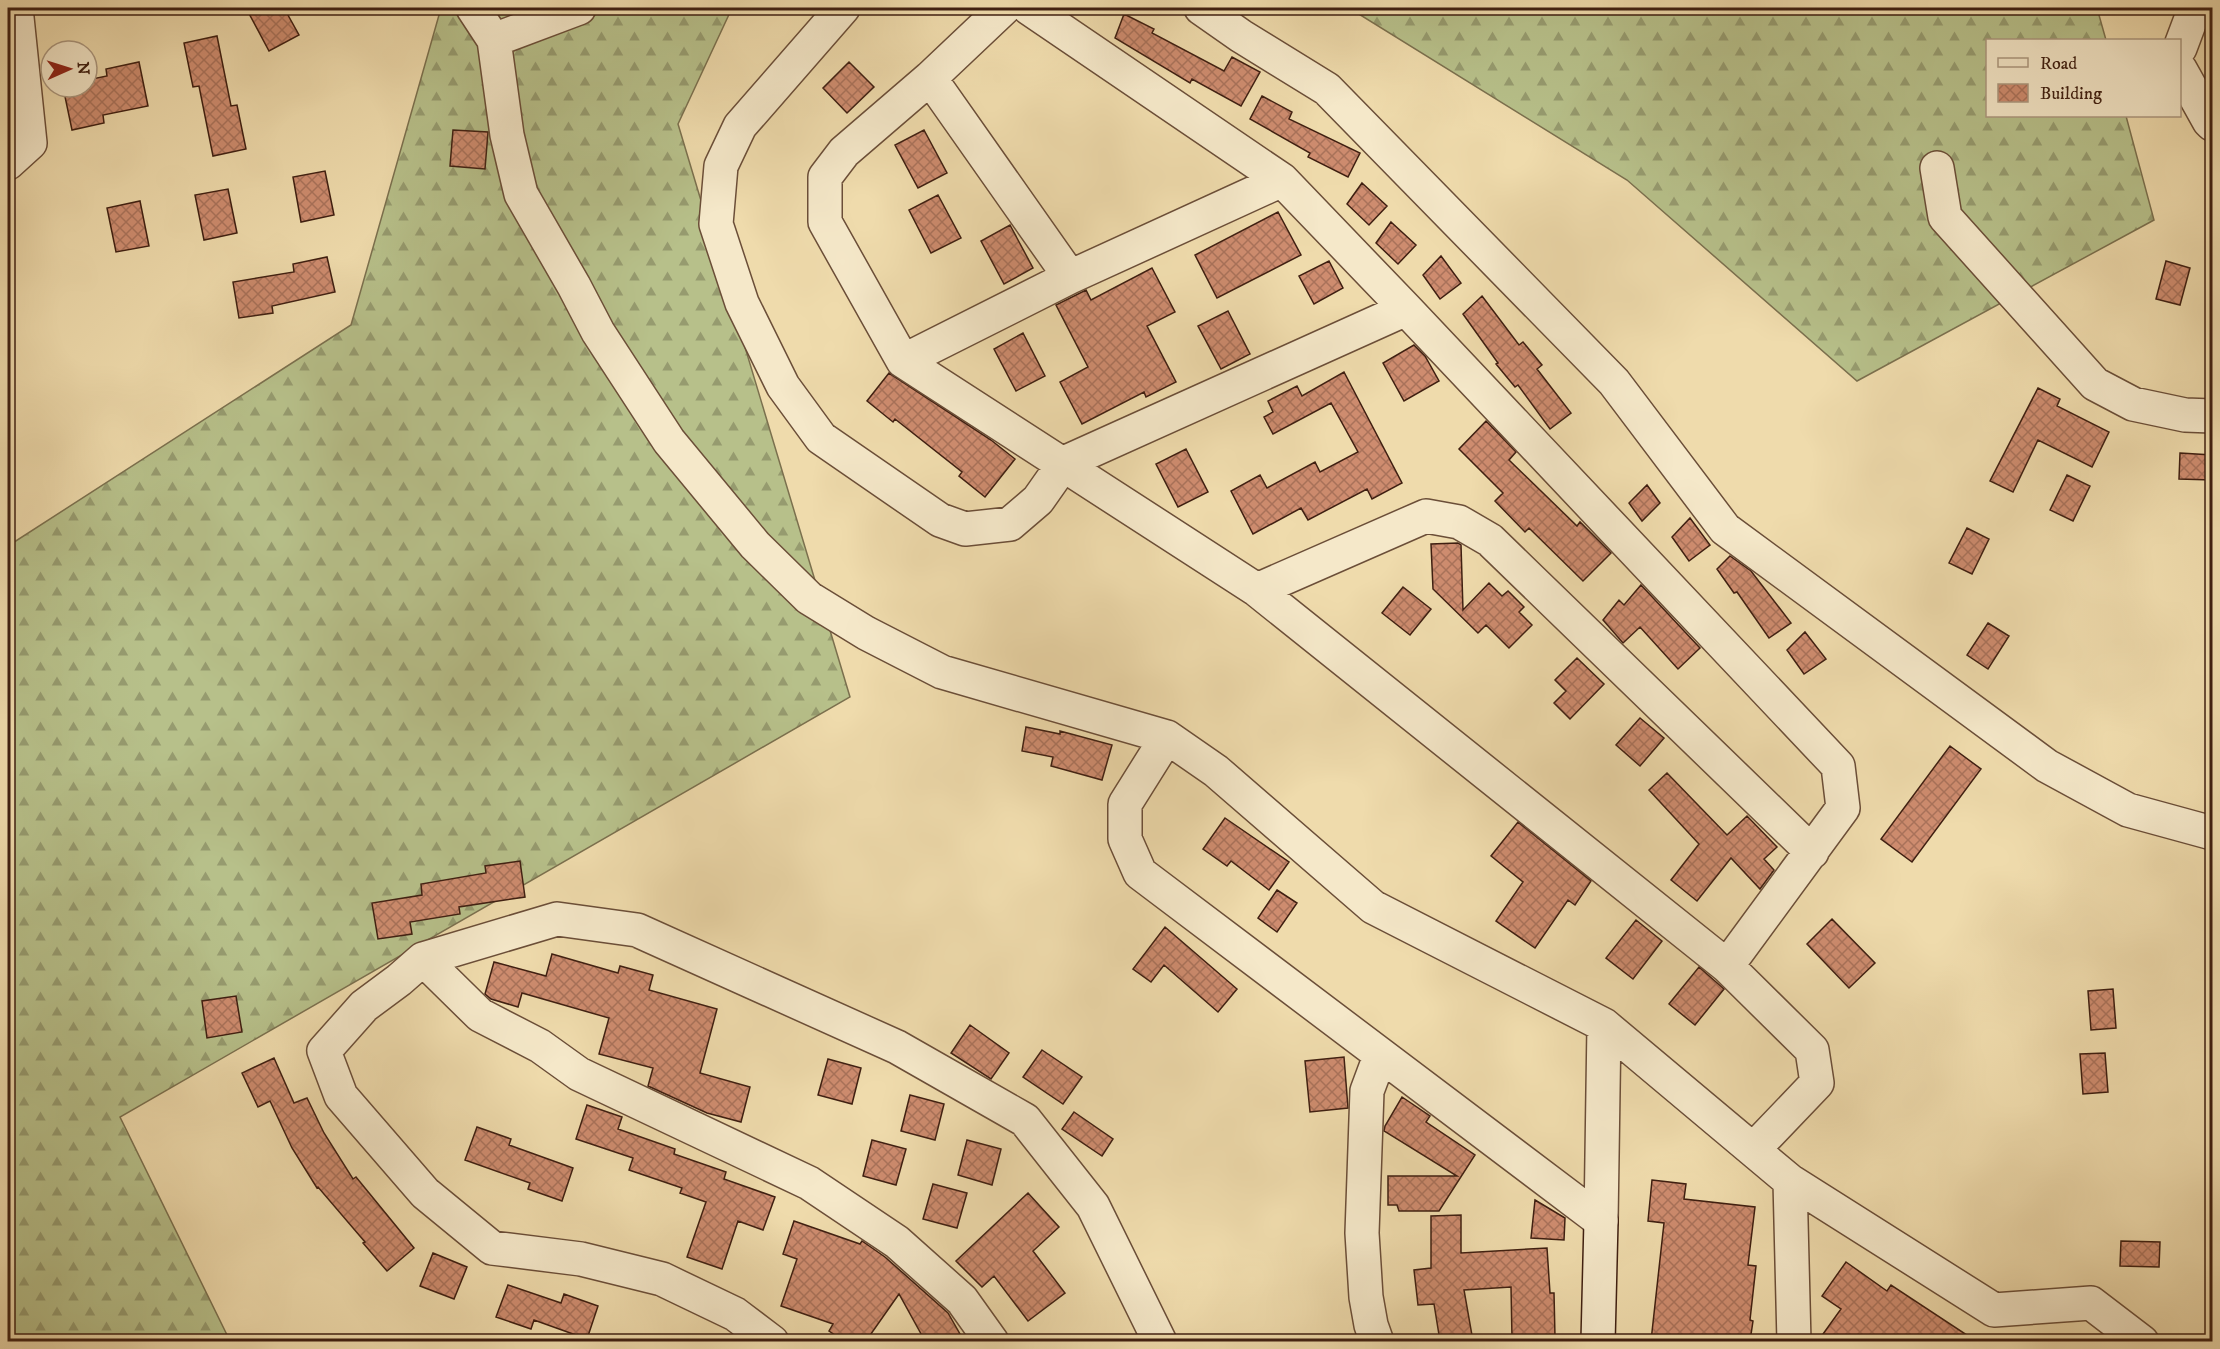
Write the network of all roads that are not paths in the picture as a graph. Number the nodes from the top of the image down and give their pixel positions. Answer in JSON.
{"nodes":[{"id":1,"x":16,"y":8,"type":"edge"},
{"id":2,"x":473,"y":8,"type":"edge"},
{"id":3,"x":579,"y":8,"type":"edge"},
{"id":4,"x":843,"y":8,"type":"edge"},
{"id":5,"x":1004,"y":8,"type":"edge"},
{"id":6,"x":1029,"y":8,"type":"edge"},
{"id":7,"x":1201,"y":8,"type":"edge"},
{"id":8,"x":2195,"y":8,"type":"edge"},
{"id":9,"x":494,"y":40,"type":"junction"},
{"id":10,"x":2181,"y":45,"type":"edge"},
{"id":11,"x":2181,"y":71,"type":"edge"},
{"id":12,"x":930,"y":78,"type":"junction"},
{"id":13,"x":2212,"y":124,"type":"edge"},
{"id":14,"x":8,"y":163,"type":"edge"},
{"id":15,"x":1937,"y":168,"type":"dead end"},
{"id":16,"x":1282,"y":180,"type":"junction"},
{"id":17,"x":1070,"y":277,"type":"junction"},
{"id":18,"x":1406,"y":309,"type":"junction"},
{"id":19,"x":903,"y":361,"type":"junction"},
{"id":20,"x":2212,"y":416,"type":"edge"},
{"id":21,"x":1064,"y":463,"type":"junction"},
{"id":22,"x":1257,"y":590,"type":"junction"},
{"id":23,"x":1167,"y":737,"type":"junction"},
{"id":24,"x":2212,"y":833,"type":"edge"},
{"id":25,"x":1812,"y":852,"type":"junction"},
{"id":26,"x":423,"y":959,"type":"junction"},
{"id":27,"x":1727,"y":966,"type":"junction"},
{"id":28,"x":1604,"y":1025,"type":"junction"},
{"id":29,"x":1380,"y":1056,"type":"junction"},
{"id":30,"x":1754,"y":1150,"type":"junction"},
{"id":31,"x":1790,"y":1181,"type":"junction"},
{"id":32,"x":1601,"y":1221,"type":"junction"},
{"id":33,"x":772,"y":1341,"type":"edge"},
{"id":34,"x":992,"y":1341,"type":"edge"},
{"id":35,"x":1160,"y":1341,"type":"edge"},
{"id":36,"x":1377,"y":1341,"type":"edge"},
{"id":37,"x":1598,"y":1341,"type":"edge"},
{"id":38,"x":1794,"y":1341,"type":"edge"},
{"id":39,"x":2142,"y":1341,"type":"edge"}],
"edges":[{"from":1,"to":14,"type":"street"},
{"from":2,"to":9,"type":"street"},
{"from":3,"to":9,"type":"street"},
{"from":4,"to":21,"type":"street"},
{"from":5,"to":12,"type":"street"},
{"from":6,"to":16,"type":"street"},
{"from":7,"to":24,"type":"street"},
{"from":8,"to":10,"type":"street"},
{"from":9,"to":23,"type":"street"},
{"from":11,"to":13,"type":"street"},
{"from":12,"to":17,"type":"street"},
{"from":12,"to":19,"type":"street"},
{"from":15,"to":20,"type":"street"},
{"from":16,"to":17,"type":"street"},
{"from":16,"to":18,"type":"street"},
{"from":17,"to":19,"type":"street"},
{"from":18,"to":21,"type":"street"},
{"from":18,"to":25,"type":"street"},
{"from":19,"to":21,"type":"street"},
{"from":21,"to":22,"type":"street"},
{"from":22,"to":25,"type":"street"},
{"from":22,"to":27,"type":"street"},
{"from":23,"to":28,"type":"street"},
{"from":23,"to":29,"type":"street"},
{"from":25,"to":27,"type":"street"},
{"from":26,"to":33,"type":"street"},
{"from":26,"to":34,"type":"street"},
{"from":26,"to":35,"type":"street"},
{"from":27,"to":30,"type":"street"},
{"from":28,"to":30,"type":"street"},
{"from":28,"to":32,"type":"street"},
{"from":29,"to":32,"type":"street"},
{"from":29,"to":36,"type":"street"},
{"from":30,"to":31,"type":"street"},
{"from":31,"to":38,"type":"street"},
{"from":31,"to":39,"type":"street"},
{"from":32,"to":37,"type":"street"}]}
